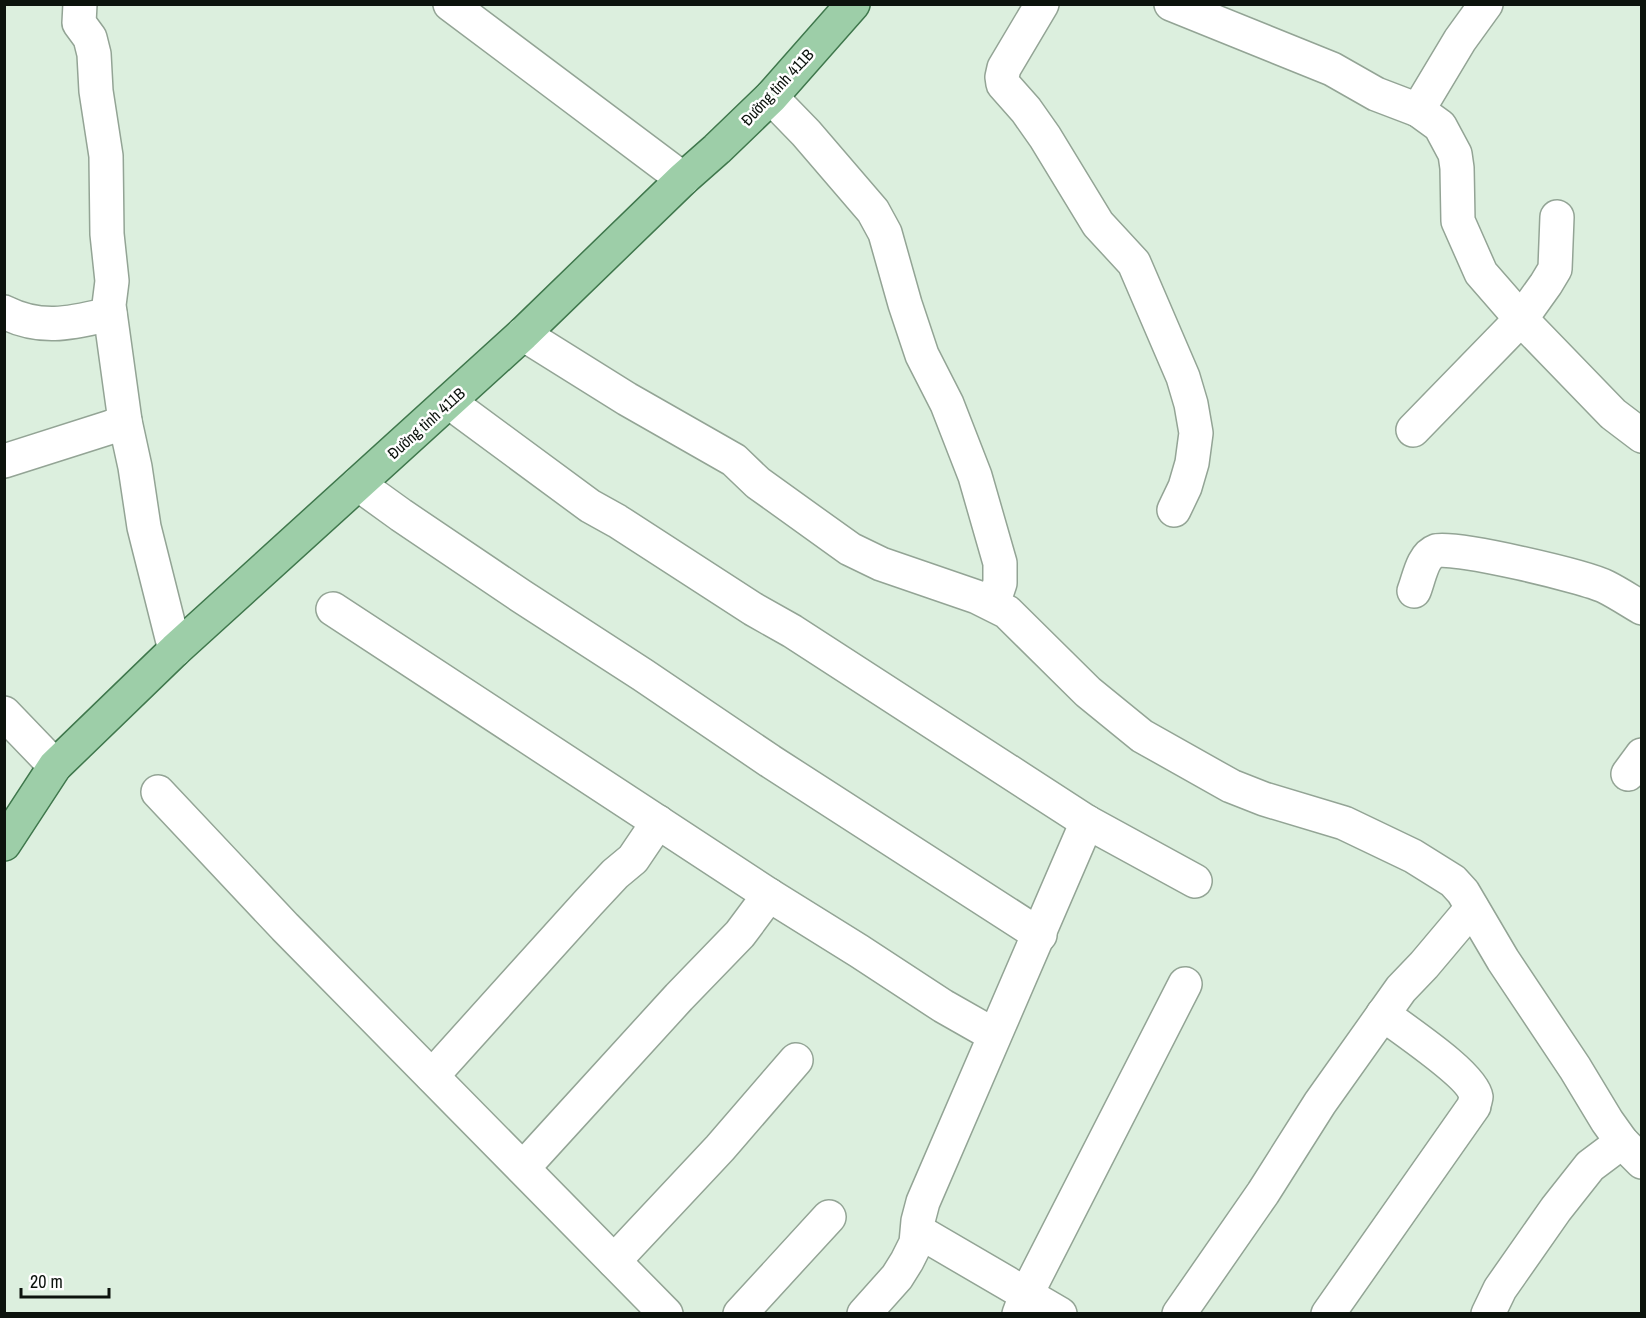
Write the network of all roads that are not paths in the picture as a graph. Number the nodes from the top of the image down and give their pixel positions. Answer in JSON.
{"nodes":[{"id":1,"x":80,"y":4,"type":"edge"},
{"id":2,"x":450,"y":4,"type":"edge"},
{"id":3,"x":853,"y":4,"type":"edge"},
{"id":4,"x":1042,"y":4,"type":"edge"},
{"id":5,"x":1171,"y":4,"type":"edge"},
{"id":6,"x":1486,"y":4,"type":"edge"},
{"id":7,"x":1228,"y":15,"type":"edge"},
{"id":8,"x":771,"y":97,"type":"junction"},
{"id":9,"x":1418,"y":110,"type":"junction"},
{"id":10,"x":682,"y":179,"type":"junction"},
{"id":11,"x":1557,"y":217,"type":"dead end"},
{"id":12,"x":4,"y":312,"type":"edge"},
{"id":13,"x":110,"y":315,"type":"junction"},
{"id":14,"x":1521,"y":319,"type":"junction"},
{"id":15,"x":523,"y":334,"type":"junction"},
{"id":16,"x":449,"y":402,"type":"junction"},
{"id":17,"x":124,"y":421,"type":"junction"},
{"id":18,"x":1413,"y":430,"type":"dead end"},
{"id":19,"x":1641,"y":436,"type":"edge"},
{"id":20,"x":4,"y":461,"type":"edge"},
{"id":21,"x":358,"y":484,"type":"junction"},
{"id":22,"x":1174,"y":510,"type":"dead end"},
{"id":23,"x":1414,"y":591,"type":"dead end"},
{"id":24,"x":993,"y":604,"type":"junction"},
{"id":25,"x":1641,"y":608,"type":"edge"},
{"id":26,"x":333,"y":609,"type":"dead end"},
{"id":27,"x":175,"y":651,"type":"junction"},
{"id":28,"x":4,"y":713,"type":"edge"},
{"id":29,"x":55,"y":766,"type":"junction"},
{"id":30,"x":158,"y":792,"type":"dead end"},
{"id":31,"x":658,"y":822,"type":"junction"},
{"id":32,"x":1087,"y":822,"type":"junction"},
{"id":33,"x":4,"y":844,"type":"edge"},
{"id":34,"x":1195,"y":881,"type":"dead end"},
{"id":35,"x":769,"y":895,"type":"junction"},
{"id":36,"x":1472,"y":908,"type":"junction"},
{"id":37,"x":1040,"y":935,"type":"junction"},
{"id":38,"x":1185,"y":984,"type":"dead end"},
{"id":39,"x":1383,"y":1014,"type":"junction"},
{"id":40,"x":994,"y":1035,"type":"junction"},
{"id":41,"x":796,"y":1060,"type":"dead end"},
{"id":42,"x":432,"y":1076,"type":"junction"},
{"id":43,"x":1632,"y":1152,"type":"edge"},
{"id":44,"x":523,"y":1168,"type":"junction"},
{"id":45,"x":829,"y":1217,"type":"dead end"},
{"id":46,"x":918,"y":1231,"type":"junction"},
{"id":47,"x":614,"y":1261,"type":"junction"},
{"id":48,"x":1022,"y":1304,"type":"edge"},
{"id":49,"x":666,"y":1314,"type":"edge"},
{"id":50,"x":740,"y":1314,"type":"edge"},
{"id":51,"x":864,"y":1314,"type":"edge"},
{"id":52,"x":1060,"y":1314,"type":"edge"},
{"id":53,"x":1179,"y":1314,"type":"edge"},
{"id":54,"x":1328,"y":1314,"type":"edge"},
{"id":55,"x":1488,"y":1314,"type":"edge"}],
"edges":[{"from":1,"to":13,"type":"street"},
{"from":2,"to":10,"type":"street"},
{"from":3,"to":8,"type":"main road","name":"Đường tỉnh 411B"},
{"from":4,"to":22,"type":"street"},
{"from":5,"to":7,"type":"street"},
{"from":6,"to":9,"type":"street"},
{"from":7,"to":9,"type":"street"},
{"from":8,"to":10,"type":"main road","name":"Đường tỉnh 411B"},
{"from":8,"to":24,"type":"street"},
{"from":9,"to":14,"type":"street"},
{"from":10,"to":15,"type":"main road","name":"Đường tỉnh 411B"},
{"from":11,"to":14,"type":"street"},
{"from":12,"to":13,"type":"street"},
{"from":13,"to":17,"type":"street"},
{"from":14,"to":18,"type":"street"},
{"from":14,"to":19,"type":"street"},
{"from":15,"to":16,"type":"main road","name":"Đường tỉnh 411B"},
{"from":15,"to":24,"type":"street"},
{"from":16,"to":21,"type":"main road","name":"Đường tỉnh 411B"},
{"from":16,"to":32,"type":"street"},
{"from":17,"to":20,"type":"street"},
{"from":17,"to":27,"type":"street"},
{"from":21,"to":27,"type":"main road","name":"Đường tỉnh 411B"},
{"from":21,"to":37,"type":"street"},
{"from":23,"to":25,"type":"street"},
{"from":24,"to":36,"type":"street"},
{"from":26,"to":31,"type":"street"},
{"from":27,"to":29,"type":"main road","name":"Đường tỉnh 411B"},
{"from":28,"to":29,"type":"street"},
{"from":29,"to":33,"type":"main road","name":"Đường tỉnh 411B"},
{"from":30,"to":42,"type":"street"},
{"from":31,"to":35,"type":"street"},
{"from":31,"to":42,"type":"street"},
{"from":32,"to":34,"type":"street"},
{"from":32,"to":37,"type":"street"},
{"from":35,"to":40,"type":"street"},
{"from":35,"to":44,"type":"street"},
{"from":36,"to":39,"type":"street"},
{"from":36,"to":43,"type":"street"},
{"from":37,"to":40,"type":"street"},
{"from":38,"to":48,"type":"street"},
{"from":39,"to":53,"type":"street"},
{"from":39,"to":54,"type":"street"},
{"from":40,"to":46,"type":"street"},
{"from":41,"to":47,"type":"street"},
{"from":42,"to":44,"type":"street"},
{"from":43,"to":55,"type":"street"},
{"from":44,"to":47,"type":"street"},
{"from":45,"to":50,"type":"street"},
{"from":46,"to":48,"type":"street"},
{"from":46,"to":51,"type":"street"},
{"from":47,"to":49,"type":"street"},
{"from":48,"to":52,"type":"street"}]}
